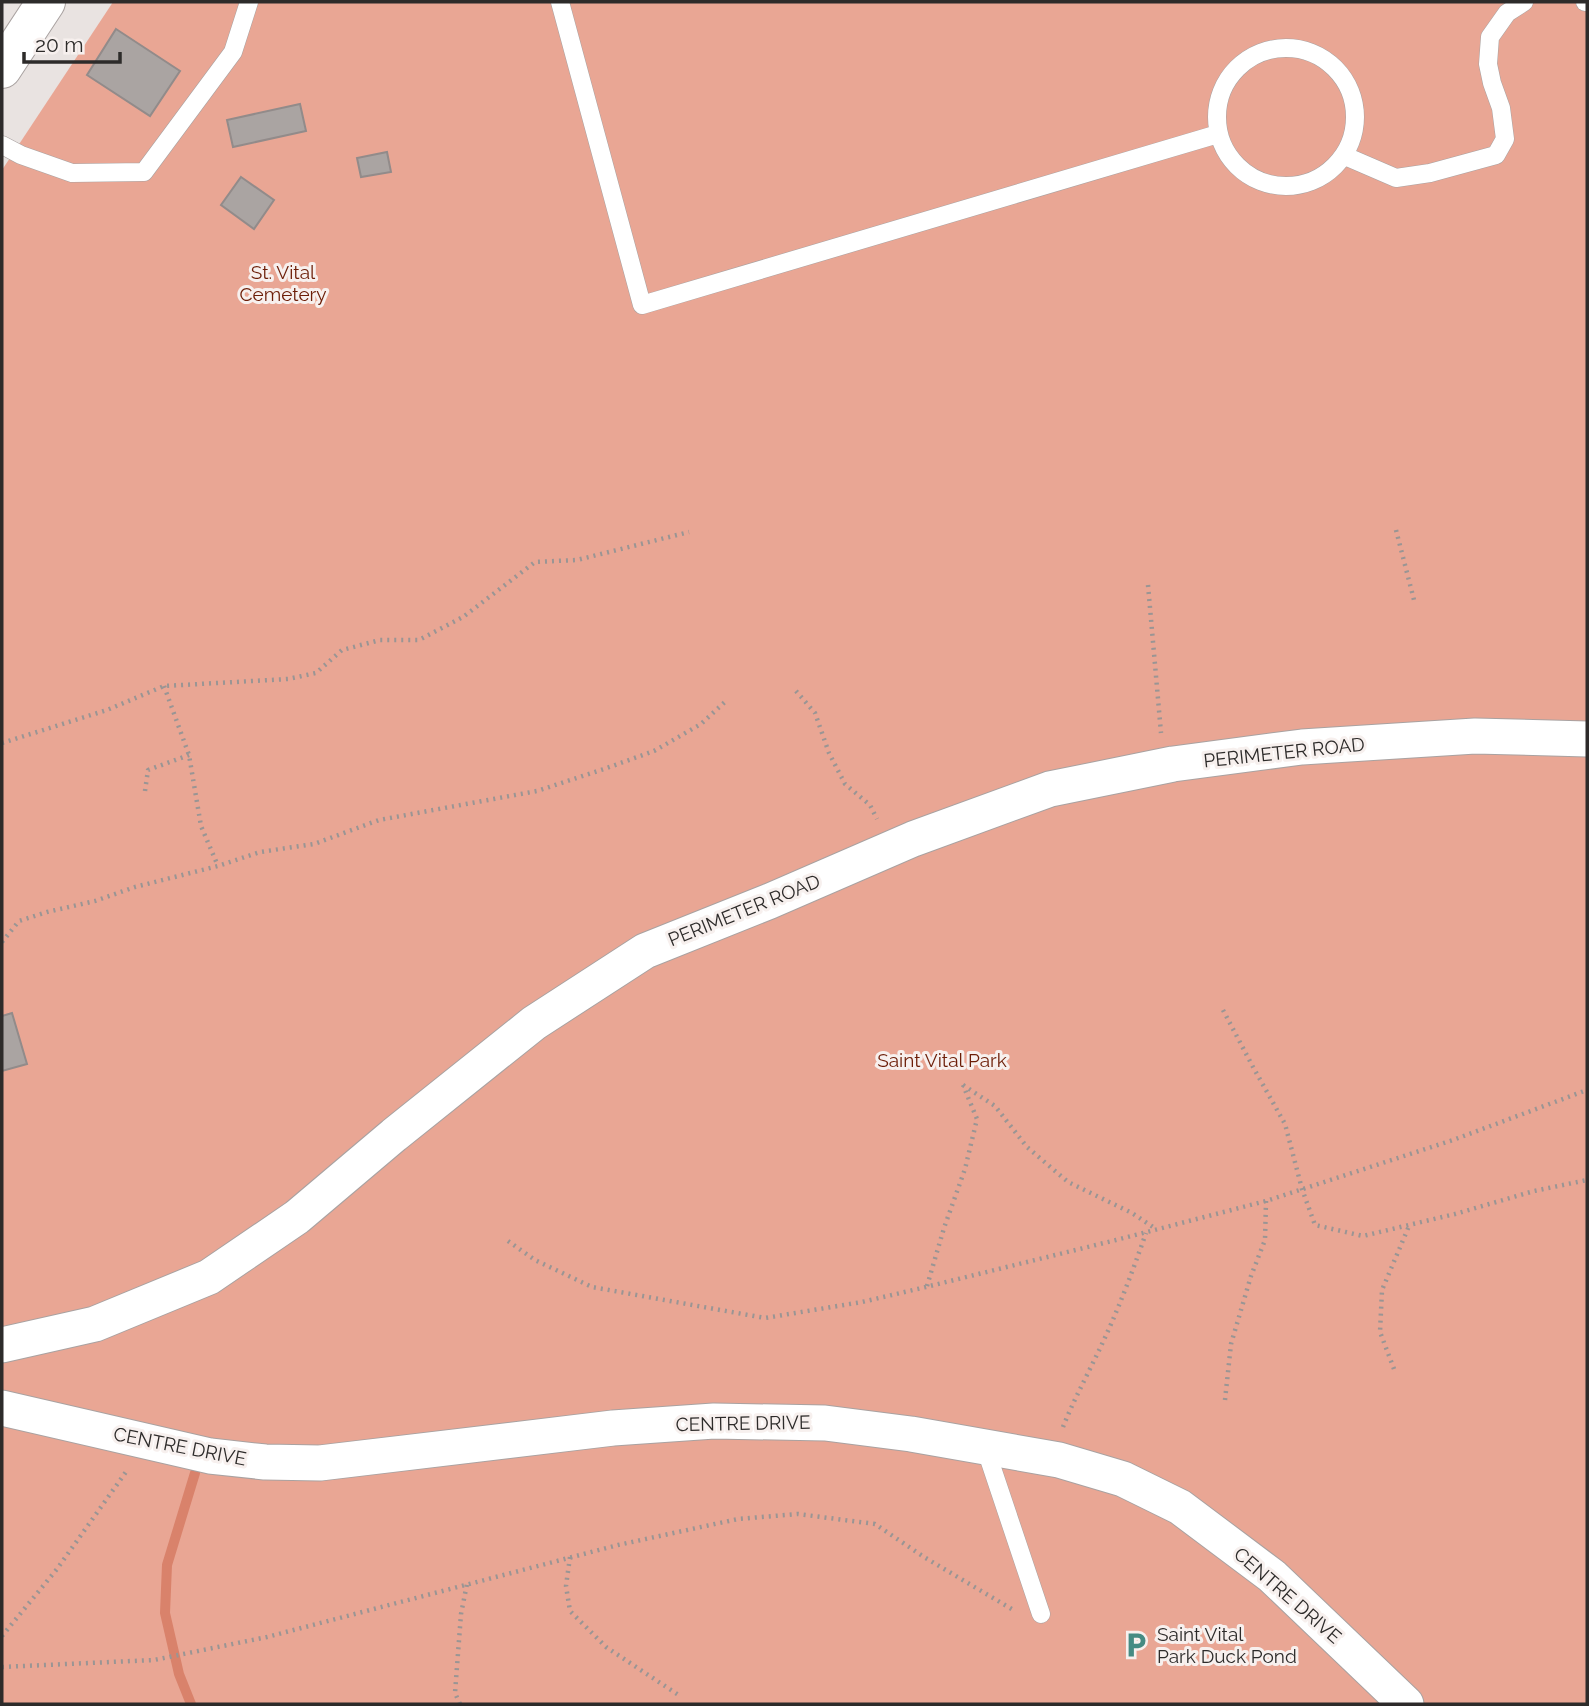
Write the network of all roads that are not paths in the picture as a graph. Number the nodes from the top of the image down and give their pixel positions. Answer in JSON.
{"nodes":[{"id":1,"x":46,"y":2,"type":"edge"},
{"id":2,"x":249,"y":2,"type":"edge"},
{"id":3,"x":560,"y":2,"type":"edge"},
{"id":4,"x":1524,"y":2,"type":"edge"},
{"id":5,"x":2,"y":69,"type":"edge"},
{"id":6,"x":1218,"y":134,"type":"junction"},
{"id":7,"x":2,"y":145,"type":"edge"},
{"id":8,"x":1345,"y":156,"type":"junction"},
{"id":9,"x":1587,"y":739,"type":"edge"},
{"id":10,"x":2,"y":1345,"type":"edge"},
{"id":11,"x":2,"y":1408,"type":"edge"},
{"id":12,"x":985,"y":1447,"type":"junction"},
{"id":13,"x":1041,"y":1614,"type":"dead end"},
{"id":14,"x":1406,"y":1704,"type":"edge"}],
"edges":[{"from":1,"to":5,"type":"street"},
{"from":2,"to":7,"type":"lane"},
{"from":3,"to":6,"type":"lane"},
{"from":4,"to":8,"type":"lane"},
{"from":6,"to":8,"type":"lane"},
{"from":6,"to":8,"type":"lane"},
{"from":9,"to":10,"type":"street","name":"PERIMETER ROAD"},
{"from":11,"to":12,"type":"street","name":"CENTRE DRIVE"},
{"from":12,"to":13,"type":"lane"},
{"from":12,"to":14,"type":"street","name":"CENTRE DRIVE"}]}
